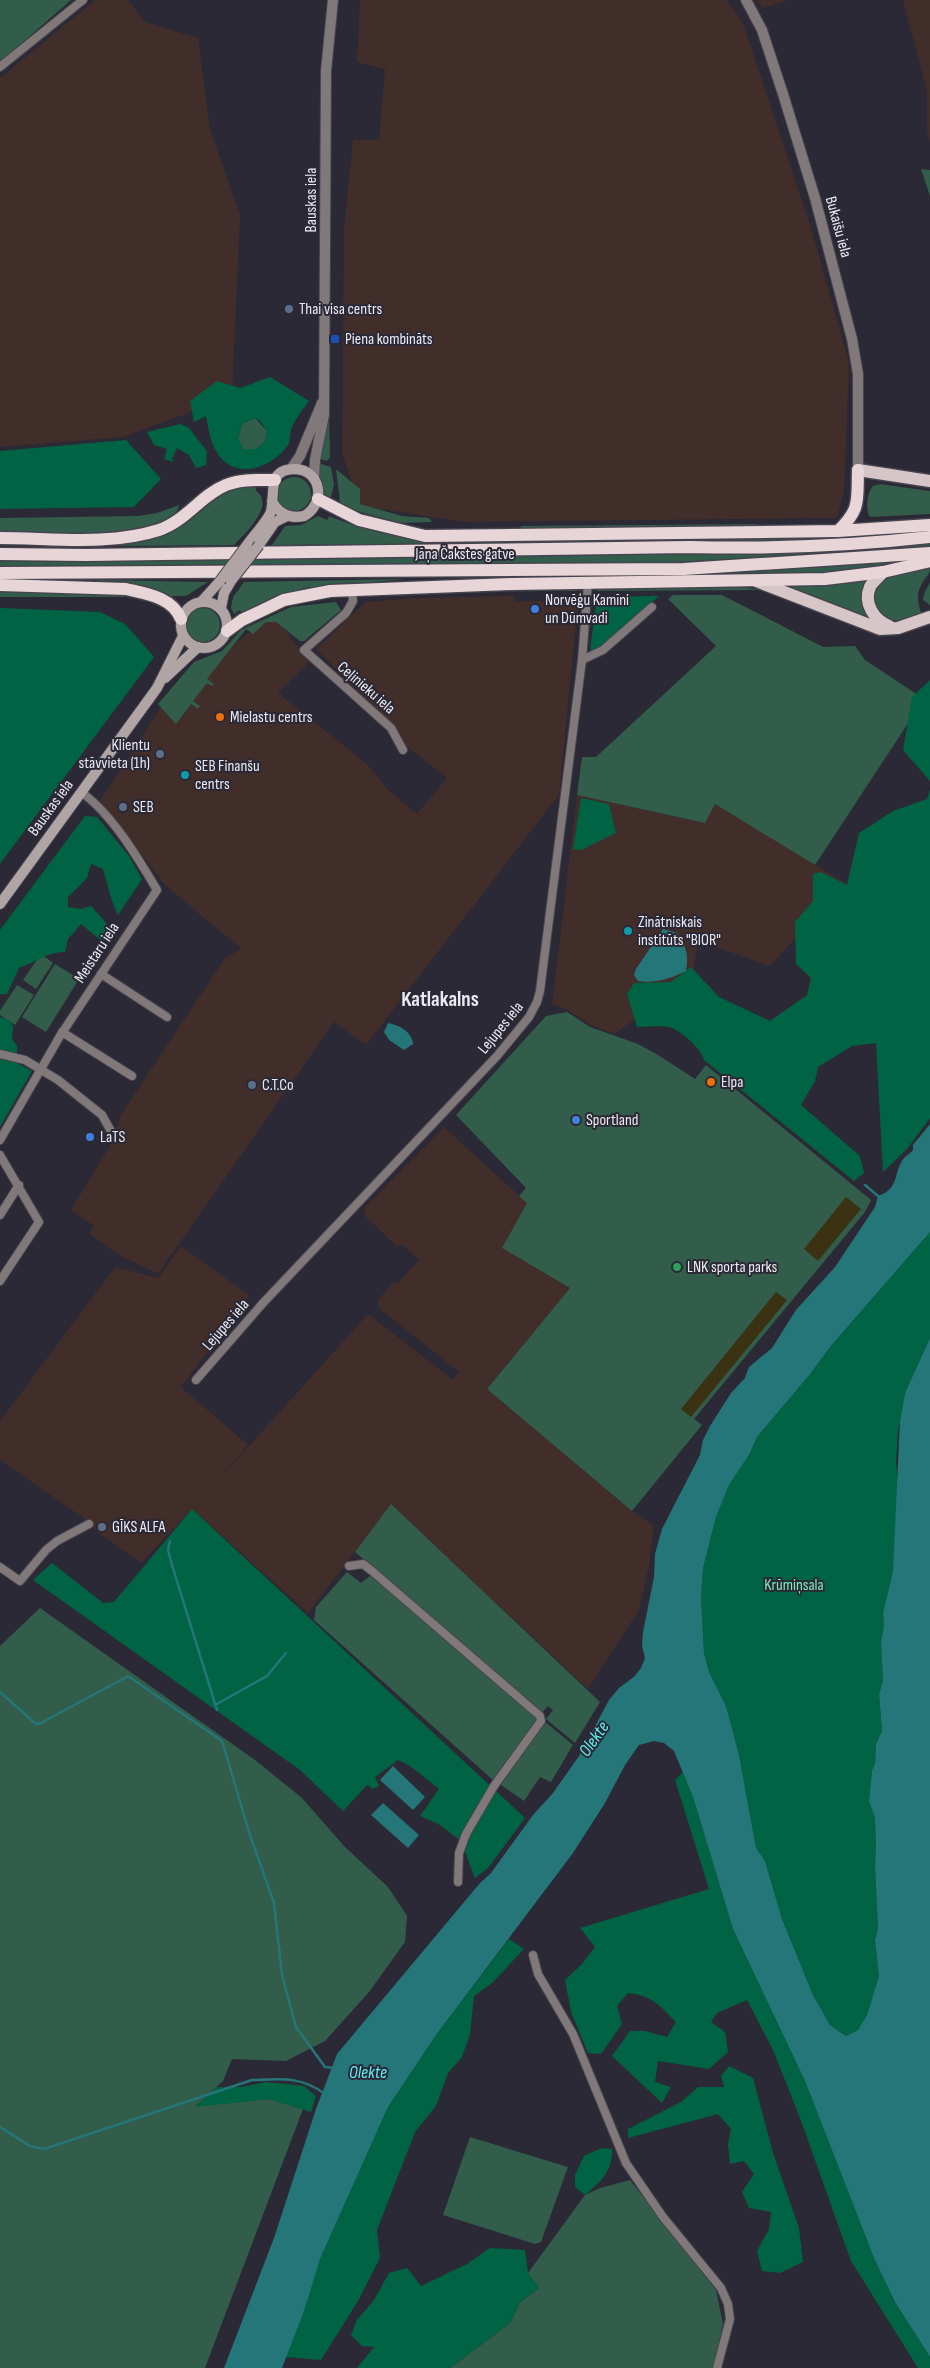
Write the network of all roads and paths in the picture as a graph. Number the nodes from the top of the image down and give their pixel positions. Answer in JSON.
{"nodes":[{"id":1,"x":83,"y":0,"type":"edge"},
{"id":2,"x":333,"y":0,"type":"edge"},
{"id":3,"x":746,"y":0,"type":"edge"},
{"id":4,"x":0,"y":68,"type":"edge"},
{"id":5,"x":323,"y":400,"type":"junction"},
{"id":6,"x":291,"y":469,"type":"junction"},
{"id":7,"x":858,"y":470,"type":"junction"},
{"id":8,"x":314,"y":478,"type":"junction"},
{"id":9,"x":275,"y":480,"type":"junction"},
{"id":10,"x":930,"y":481,"type":"edge"},
{"id":11,"x":318,"y":499,"type":"junction"},
{"id":12,"x":272,"y":501,"type":"junction"},
{"id":13,"x":287,"y":516,"type":"junction"},
{"id":14,"x":930,"y":525,"type":"edge"},
{"id":15,"x":838,"y":531,"type":"junction"},
{"id":16,"x":930,"y":537,"type":"edge"},
{"id":17,"x":0,"y":538,"type":"edge"},
{"id":18,"x":930,"y":553,"type":"edge"},
{"id":19,"x":0,"y":554,"type":"edge"},
{"id":20,"x":930,"y":561,"type":"edge"},
{"id":21,"x":883,"y":572,"type":"junction"},
{"id":22,"x":0,"y":573,"type":"edge"},
{"id":23,"x":756,"y":581,"type":"junction"},
{"id":24,"x":588,"y":582,"type":"junction"},
{"id":25,"x":0,"y":585,"type":"edge"},
{"id":26,"x":352,"y":591,"type":"junction"},
{"id":27,"x":202,"y":601,"type":"junction"},
{"id":28,"x":652,"y":607,"type":"dead end"},
{"id":29,"x":221,"y":608,"type":"junction"},
{"id":30,"x":930,"y":617,"type":"edge"},
{"id":31,"x":181,"y":619,"type":"junction"},
{"id":32,"x":893,"y":628,"type":"junction"},
{"id":33,"x":226,"y":631,"type":"junction"},
{"id":34,"x":183,"y":636,"type":"junction"},
{"id":35,"x":198,"y":647,"type":"junction"},
{"id":36,"x":582,"y":660,"type":"junction"},
{"id":37,"x":162,"y":681,"type":"junction"},
{"id":38,"x":404,"y":750,"type":"dead end"},
{"id":39,"x":82,"y":792,"type":"junction"},
{"id":40,"x":0,"y":904,"type":"edge"},
{"id":41,"x":100,"y":974,"type":"junction"},
{"id":42,"x":167,"y":1017,"type":"dead end"},
{"id":43,"x":62,"y":1032,"type":"junction"},
{"id":44,"x":0,"y":1054,"type":"edge"},
{"id":45,"x":40,"y":1068,"type":"junction"},
{"id":46,"x":132,"y":1076,"type":"dead end"},
{"id":47,"x":112,"y":1133,"type":"dead end"},
{"id":48,"x":0,"y":1140,"type":"edge"},
{"id":49,"x":0,"y":1155,"type":"edge"},
{"id":50,"x":19,"y":1186,"type":"junction"},
{"id":51,"x":0,"y":1215,"type":"edge"},
{"id":52,"x":0,"y":1281,"type":"edge"},
{"id":53,"x":196,"y":1380,"type":"dead end"},
{"id":54,"x":89,"y":1524,"type":"dead end"},
{"id":55,"x":349,"y":1566,"type":"dead end"},
{"id":56,"x":0,"y":1567,"type":"edge"},
{"id":57,"x":458,"y":1882,"type":"dead end"},
{"id":58,"x":534,"y":1955,"type":"dead end"},
{"id":59,"x":717,"y":2368,"type":"edge"}],
"edges":[{"from":1,"to":4,"type":"street"},
{"from":2,"to":5,"type":"street","name":"Bauskas iela"},
{"from":3,"to":7,"type":"street","name":"Bukaišu iela"},
{"from":5,"to":6,"type":"street"},
{"from":5,"to":8,"type":"street","name":"Bauskas iela"},
{"from":6,"to":8,"type":"main road"},
{"from":6,"to":9,"type":"main road"},
{"from":7,"to":10,"type":"main road"},
{"from":7,"to":15,"type":"highway"},
{"from":8,"to":11,"type":"main road"},
{"from":9,"to":12,"type":"main road"},
{"from":9,"to":17,"type":"highway"},
{"from":11,"to":13,"type":"main road"},
{"from":11,"to":15,"type":"highway"},
{"from":12,"to":13,"type":"main road"},
{"from":12,"to":27,"type":"main road","bridge":true},
{"from":13,"to":29,"type":"main road","bridge":true},
{"from":14,"to":15,"type":"highway"},
{"from":16,"to":19,"type":"highway","name":"Jāņa Čakstes gatve"},
{"from":18,"to":22,"type":"highway","name":"Jāņa Čakstes gatve"},
{"from":20,"to":21,"type":"highway"},
{"from":21,"to":23,"type":"highway"},
{"from":21,"to":32,"type":"main road"},
{"from":23,"to":24,"type":"highway"},
{"from":23,"to":32,"type":"main road"},
{"from":24,"to":26,"type":"highway"},
{"from":24,"to":36,"type":"street","name":"Lejupes iela"},
{"from":25,"to":31,"type":"highway"},
{"from":26,"to":33,"type":"highway"},
{"from":26,"to":38,"type":"street","name":"Ceļinieku iela"},
{"from":27,"to":29,"type":"main road"},
{"from":27,"to":31,"type":"main road"},
{"from":28,"to":36,"type":"street"},
{"from":29,"to":33,"type":"main road"},
{"from":30,"to":32,"type":"main road"},
{"from":31,"to":34,"type":"main road"},
{"from":33,"to":35,"type":"main road"},
{"from":34,"to":35,"type":"main road"},
{"from":34,"to":37,"type":"main road","name":"Bauskas iela"},
{"from":35,"to":37,"type":"main road","name":"Bauskas iela"},
{"from":36,"to":53,"type":"street","name":"Lejupes iela"},
{"from":37,"to":39,"type":"main road","name":"Bauskas iela"},
{"from":39,"to":40,"type":"main road","name":"Bauskas iela"},
{"from":39,"to":41,"type":"street","name":"Meistaru iela"},
{"from":41,"to":42,"type":"street"},
{"from":41,"to":43,"type":"street","name":"Meistaru iela"},
{"from":43,"to":45,"type":"street","name":"Meistaru iela"},
{"from":43,"to":46,"type":"street"},
{"from":44,"to":45,"type":"street"},
{"from":45,"to":47,"type":"street"},
{"from":45,"to":48,"type":"street","name":"Meistaru iela"},
{"from":49,"to":50,"type":"street"},
{"from":50,"to":51,"type":"street"},
{"from":50,"to":52,"type":"street"},
{"from":54,"to":56,"type":"street"},
{"from":55,"to":57,"type":"street"},
{"from":58,"to":59,"type":"street"}]}
